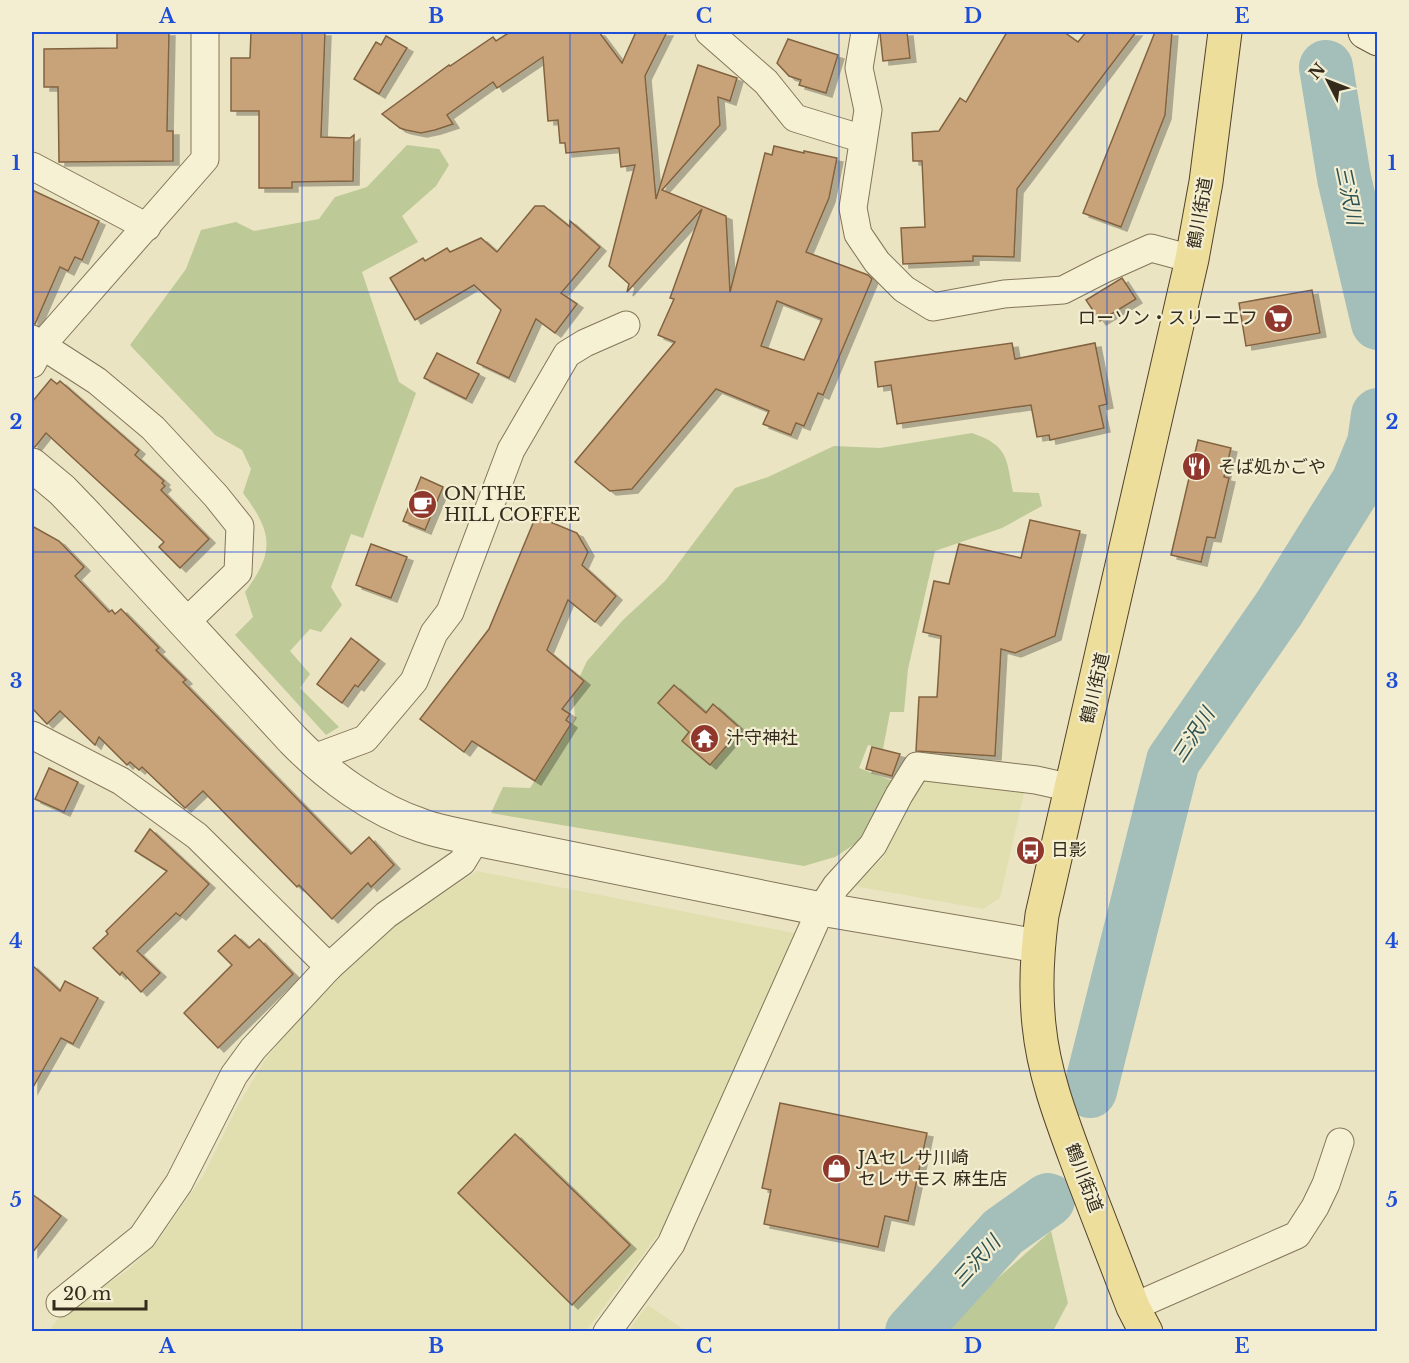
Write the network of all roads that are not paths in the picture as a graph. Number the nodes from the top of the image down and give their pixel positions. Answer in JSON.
{"nodes":[{"id":1,"x":205,"y":32,"type":"edge"},
{"id":2,"x":709,"y":32,"type":"edge"},
{"id":3,"x":865,"y":32,"type":"edge"},
{"id":4,"x":1225,"y":32,"type":"edge"},
{"id":5,"x":1365,"y":32,"type":"edge"},
{"id":6,"x":1377,"y":39,"type":"edge"},
{"id":7,"x":863,"y":139,"type":"junction"},
{"id":8,"x":32,"y":166,"type":"edge"},
{"id":9,"x":147,"y":227,"type":"junction"},
{"id":10,"x":1192,"y":259,"type":"junction"},
{"id":11,"x":626,"y":325,"type":"dead end"},
{"id":12,"x":35,"y":349,"type":"edge"},
{"id":13,"x":32,"y":465,"type":"edge"},
{"id":14,"x":186,"y":622,"type":"junction"},
{"id":15,"x":32,"y":735,"type":"edge"},
{"id":16,"x":311,"y":759,"type":"junction"},
{"id":17,"x":1072,"y":788,"type":"junction"},
{"id":18,"x":476,"y":839,"type":"junction"},
{"id":19,"x":820,"y":909,"type":"junction"},
{"id":20,"x":1038,"y":946,"type":"junction"},
{"id":21,"x":329,"y":967,"type":"junction"},
{"id":22,"x":1340,"y":1142,"type":"dead end"},
{"id":23,"x":60,"y":1303,"type":"dead end"},
{"id":24,"x":1139,"y":1320,"type":"edge"},
{"id":25,"x":607,"y":1332,"type":"edge"}],
"edges":[{"from":1,"to":9,"type":"street"},
{"from":2,"to":7,"type":"street"},
{"from":3,"to":7,"type":"street"},
{"from":4,"to":10,"type":"main road","name":"鶴川街道"},
{"from":5,"to":6,"type":"street"},
{"from":7,"to":10,"type":"street"},
{"from":8,"to":9,"type":"street"},
{"from":9,"to":12,"type":"street"},
{"from":10,"to":17,"type":"main road","name":"鶴川街道"},
{"from":11,"to":16,"type":"street"},
{"from":12,"to":14,"type":"street"},
{"from":13,"to":14,"type":"street"},
{"from":14,"to":16,"type":"street"},
{"from":15,"to":21,"type":"street"},
{"from":16,"to":18,"type":"street"},
{"from":17,"to":19,"type":"street"},
{"from":17,"to":20,"type":"main road","name":"鶴川街道"},
{"from":18,"to":19,"type":"street"},
{"from":18,"to":21,"type":"street"},
{"from":19,"to":20,"type":"street"},
{"from":19,"to":25,"type":"street"},
{"from":20,"to":24,"type":"main road","name":"鶴川街道"},
{"from":21,"to":23,"type":"street"},
{"from":22,"to":24,"type":"street"}]}
